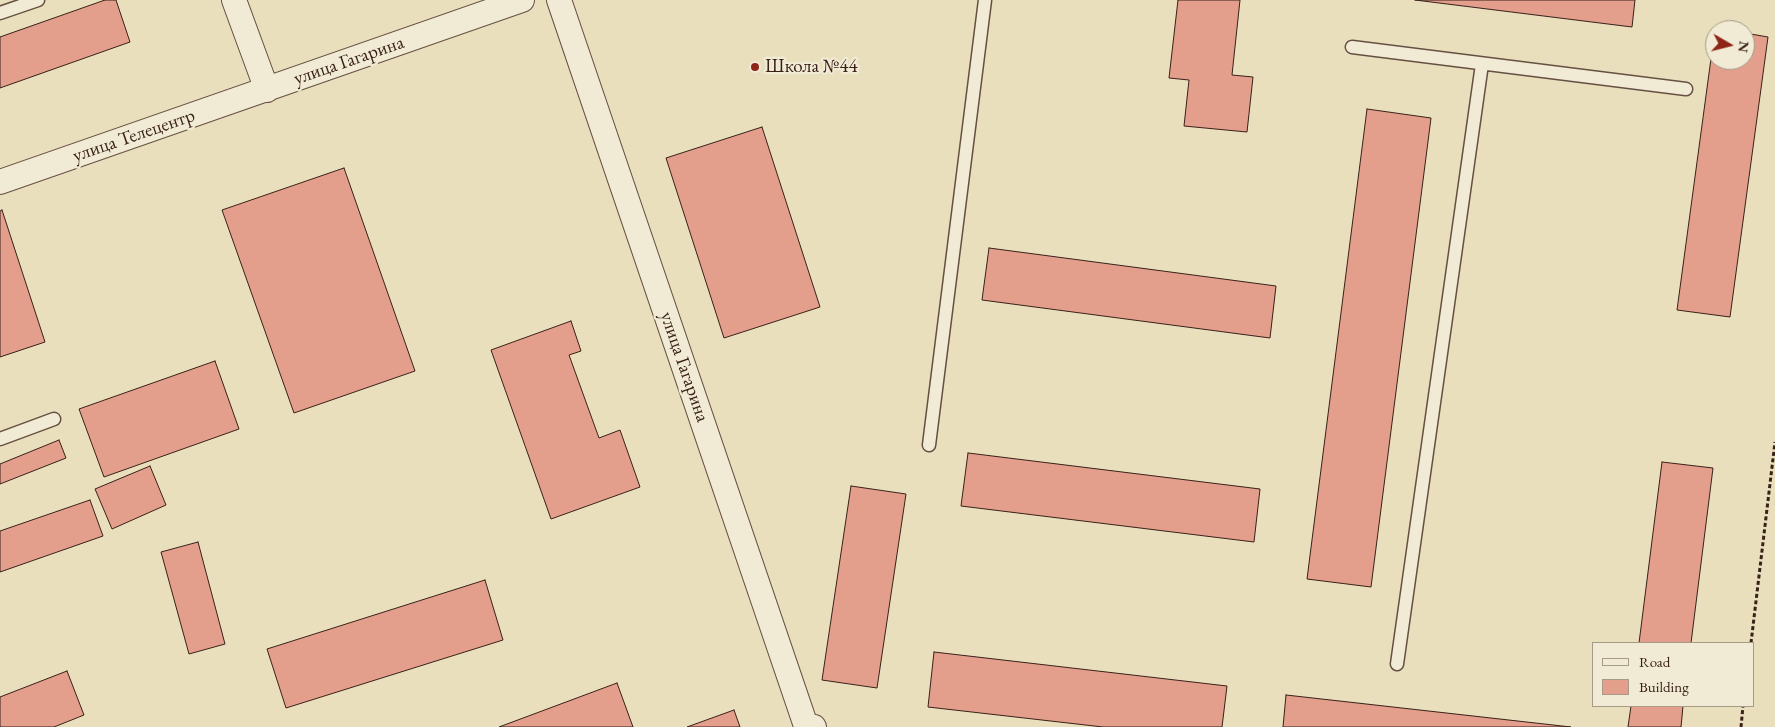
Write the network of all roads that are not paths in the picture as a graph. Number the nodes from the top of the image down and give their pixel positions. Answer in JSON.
{"nodes":[{"id":1,"x":38,"y":0,"type":"edge"},
{"id":2,"x":234,"y":0,"type":"edge"},
{"id":3,"x":522,"y":0,"type":"edge"},
{"id":4,"x":559,"y":0,"type":"edge"},
{"id":5,"x":985,"y":0,"type":"edge"},
{"id":6,"x":0,"y":13,"type":"edge"},
{"id":7,"x":1352,"y":47,"type":"dead end"},
{"id":8,"x":1482,"y":64,"type":"junction"},
{"id":9,"x":1686,"y":89,"type":"dead end"},
{"id":10,"x":267,"y":90,"type":"junction"},
{"id":11,"x":0,"y":182,"type":"edge"},
{"id":12,"x":54,"y":419,"type":"dead end"},
{"id":13,"x":0,"y":439,"type":"edge"},
{"id":14,"x":928,"y":445,"type":"dead end"},
{"id":15,"x":1397,"y":664,"type":"dead end"},
{"id":16,"x":814,"y":727,"type":"edge"}],
"edges":[{"from":1,"to":6,"type":"lane"},
{"from":2,"to":10,"type":"street"},
{"from":3,"to":10,"type":"street","name":"улица Гагарина"},
{"from":4,"to":16,"type":"street","name":"улица Гагарина"},
{"from":5,"to":14,"type":"lane"},
{"from":7,"to":8,"type":"lane"},
{"from":8,"to":9,"type":"lane"},
{"from":8,"to":15,"type":"lane"},
{"from":10,"to":11,"type":"street","name":"улица Телецентр"},
{"from":12,"to":13,"type":"lane"}]}
